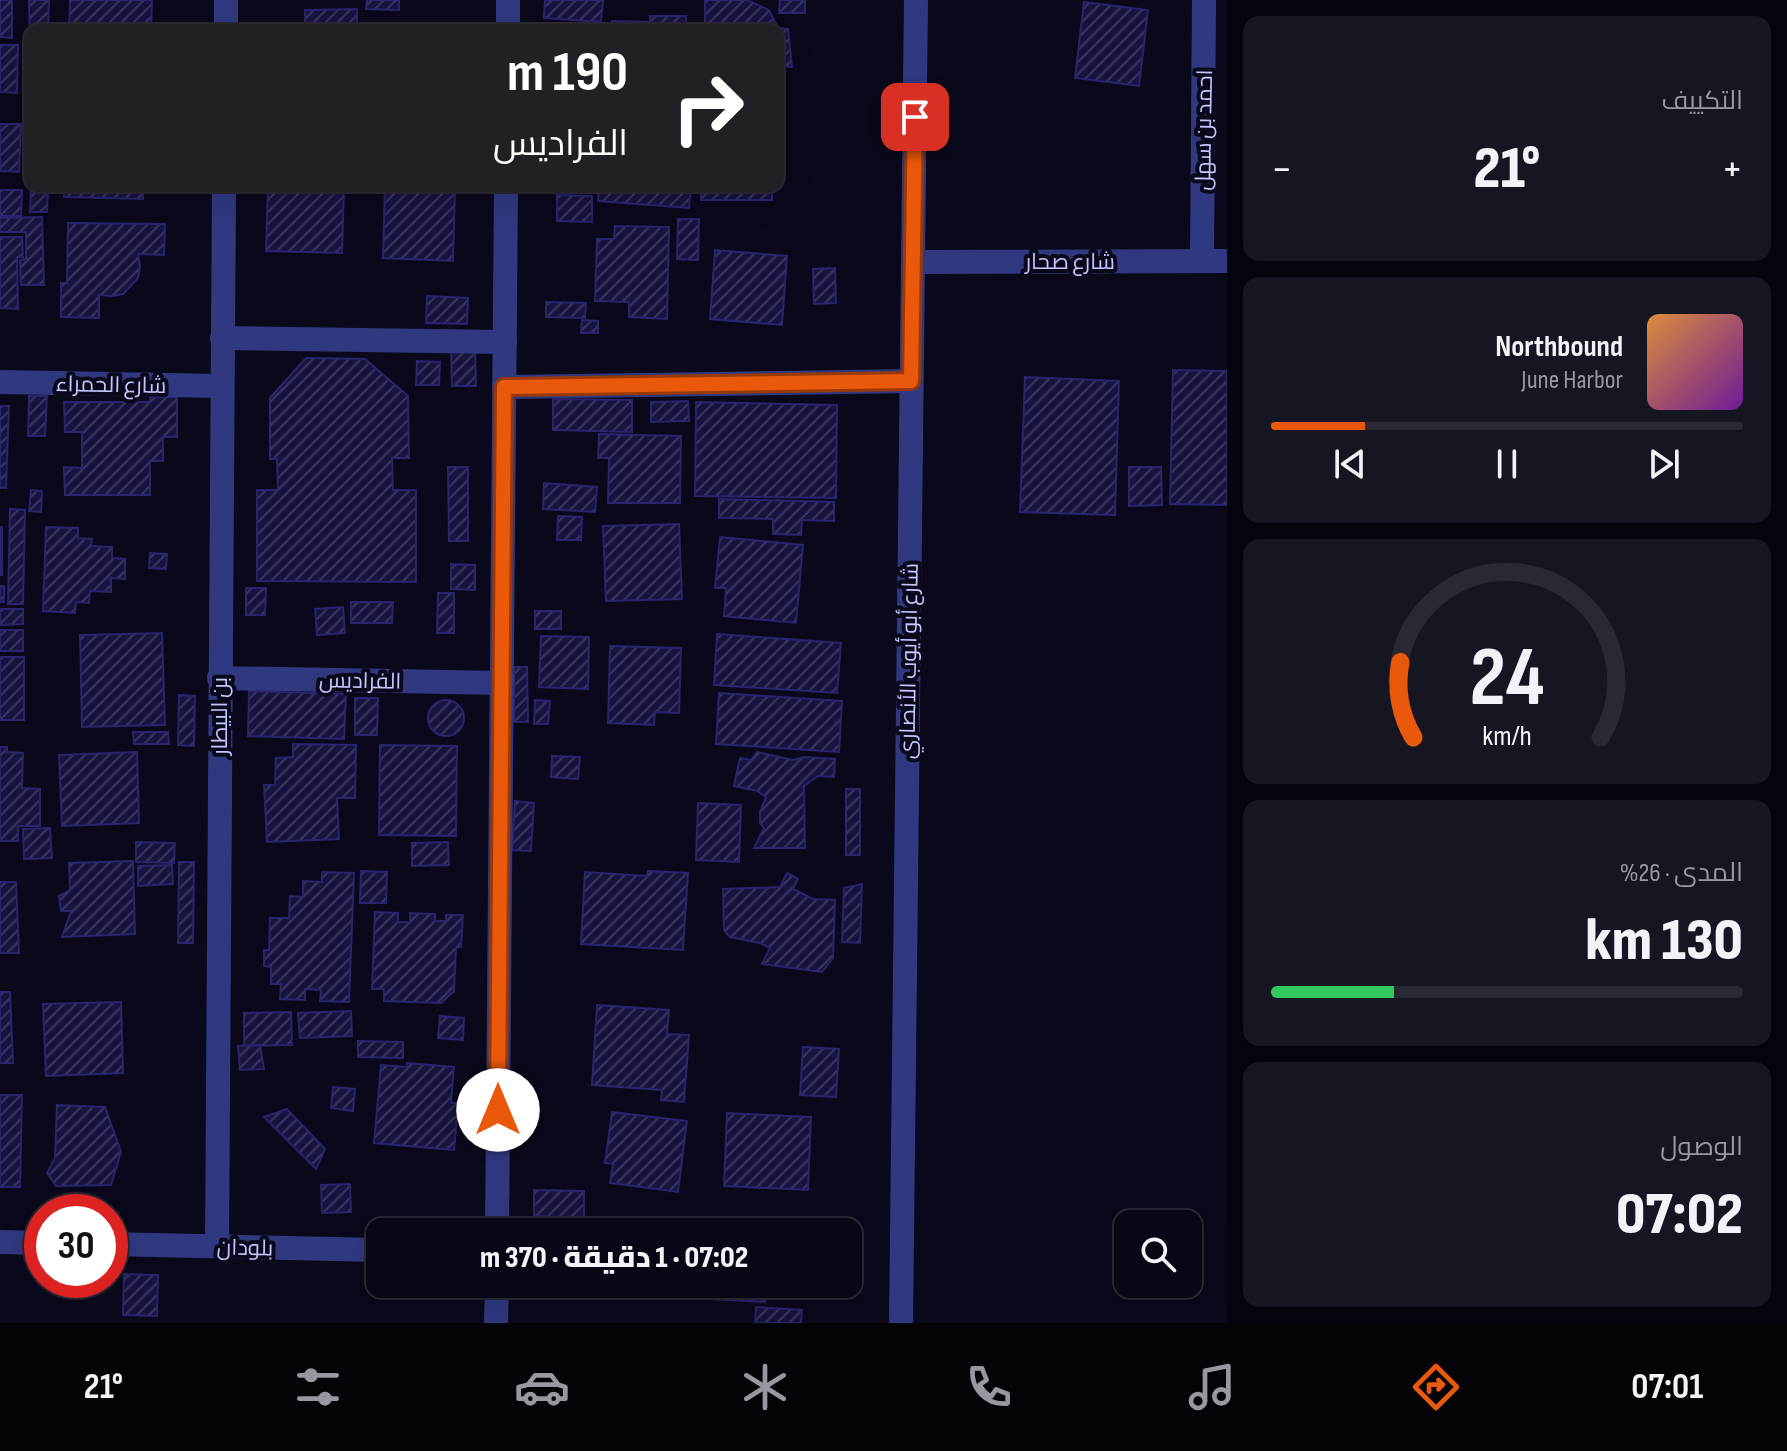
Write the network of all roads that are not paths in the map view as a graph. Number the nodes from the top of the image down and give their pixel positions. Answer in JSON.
{"nodes":[{"id":1,"x":226,"y":0,"type":"edge"},
{"id":2,"x":508,"y":0,"type":"edge"},
{"id":3,"x":916,"y":0,"type":"edge"},
{"id":4,"x":1204,"y":0,"type":"edge"},
{"id":5,"x":226,"y":24,"type":"edge"},
{"id":6,"x":508,"y":24,"type":"edge"},
{"id":7,"x":224,"y":192,"type":"edge"},
{"id":8,"x":506,"y":192,"type":"edge"},
{"id":9,"x":1202,"y":261,"type":"junction"},
{"id":10,"x":1227,"y":261,"type":"edge"},
{"id":11,"x":913,"y":262,"type":"junction"},
{"id":12,"x":222,"y":338,"type":"junction"},
{"id":13,"x":505,"y":342,"type":"junction"},
{"id":14,"x":911,"y":381,"type":"junction"},
{"id":15,"x":0,"y":382,"type":"edge"},
{"id":16,"x":221,"y":386,"type":"junction"},
{"id":17,"x":504,"y":387,"type":"junction"},
{"id":18,"x":219,"y":678,"type":"junction"},
{"id":19,"x":502,"y":683,"type":"junction"},
{"id":20,"x":497,"y":1218,"type":"edge"},
{"id":21,"x":0,"y":1242,"type":"edge"},
{"id":22,"x":24,"y":1243,"type":"edge"},
{"id":23,"x":128,"y":1244,"type":"edge"},
{"id":24,"x":217,"y":1246,"type":"junction"},
{"id":25,"x":366,"y":1250,"type":"edge"},
{"id":26,"x":497,"y":1298,"type":"edge"},
{"id":27,"x":496,"y":1323,"type":"edge"},
{"id":28,"x":901,"y":1323,"type":"edge"}],
"edges":[{"from":1,"to":5,"type":"street"},
{"from":2,"to":6,"type":"street"},
{"from":3,"to":11,"type":"street","name":"شارع أبو أيوب الأنصاري"},
{"from":4,"to":9,"type":"street","name":"احمد بن سهل"},
{"from":7,"to":12,"type":"street","name":"بن البيطار"},
{"from":8,"to":13,"type":"street"},
{"from":9,"to":10,"type":"street","name":"شارع صحار"},
{"from":9,"to":11,"type":"street","name":"شارع صحار"},
{"from":11,"to":14,"type":"street","name":"شارع أبو أيوب الأنصاري"},
{"from":12,"to":13,"type":"street"},
{"from":12,"to":16,"type":"street","name":"بن البيطار"},
{"from":13,"to":17,"type":"street"},
{"from":14,"to":17,"type":"street"},
{"from":14,"to":28,"type":"street","name":"شارع أبو أيوب الأنصاري"},
{"from":15,"to":16,"type":"street","name":"شارع الحمراء"},
{"from":16,"to":18,"type":"street","name":"بن البيطار"},
{"from":17,"to":19,"type":"street"},
{"from":18,"to":19,"type":"street","name":"الفراديس"},
{"from":18,"to":24,"type":"street","name":"بن البيطار"},
{"from":19,"to":20,"type":"street"},
{"from":21,"to":22,"type":"street"},
{"from":23,"to":24,"type":"street","name":"بلودان"},
{"from":24,"to":25,"type":"street","name":"بلودان"},
{"from":26,"to":27,"type":"street"}]}
